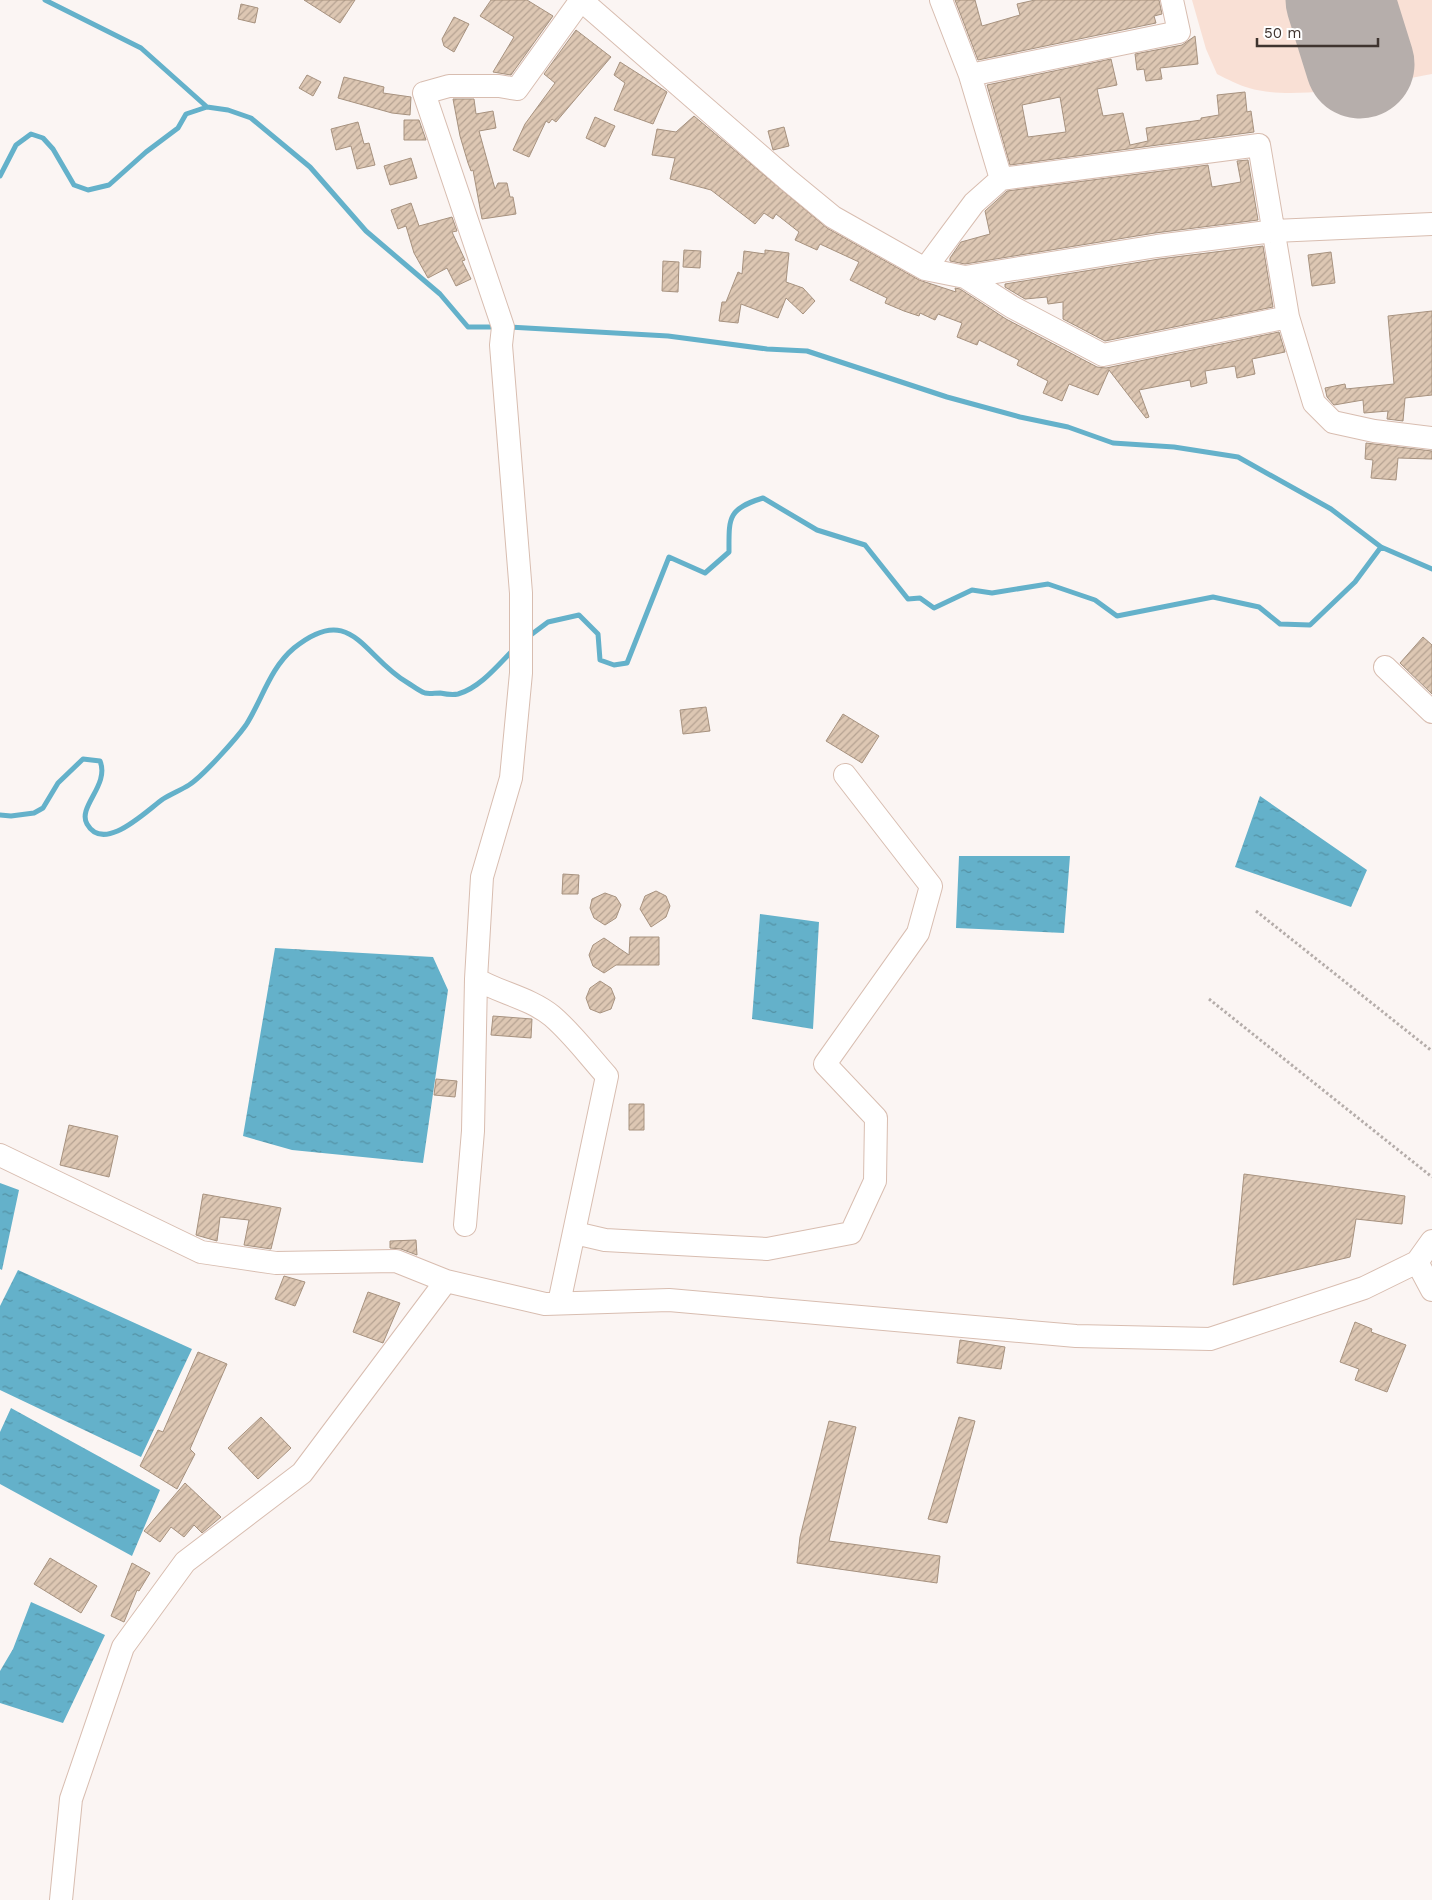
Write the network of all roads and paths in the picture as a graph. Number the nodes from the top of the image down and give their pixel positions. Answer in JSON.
{"nodes":[{"id":1,"x":581,"y":0,"type":"edge"},
{"id":2,"x":941,"y":0,"type":"edge"},
{"id":3,"x":1172,"y":0,"type":"edge"},
{"id":4,"x":970,"y":75,"type":"junction"},
{"id":5,"x":1001,"y":180,"type":"junction"},
{"id":6,"x":1432,"y":224,"type":"edge"},
{"id":7,"x":1274,"y":231,"type":"junction"},
{"id":8,"x":925,"y":269,"type":"junction"},
{"id":9,"x":965,"y":277,"type":"junction"},
{"id":10,"x":1288,"y":317,"type":"junction"},
{"id":11,"x":1432,"y":438,"type":"edge"},
{"id":12,"x":1385,"y":667,"type":"dead end"},
{"id":13,"x":1432,"y":712,"type":"edge"},
{"id":14,"x":845,"y":775,"type":"dead end"},
{"id":15,"x":1256,"y":911,"type":"dead end"},
{"id":16,"x":476,"y":979,"type":"junction"},
{"id":17,"x":1209,"y":999,"type":"dead end"},
{"id":18,"x":1432,"y":1051,"type":"edge"},
{"id":19,"x":0,"y":1155,"type":"edge"},
{"id":20,"x":1432,"y":1177,"type":"edge"},
{"id":21,"x":465,"y":1225,"type":"dead end"},
{"id":22,"x":575,"y":1233,"type":"junction"},
{"id":23,"x":1432,"y":1241,"type":"edge"},
{"id":24,"x":1417,"y":1262,"type":"junction"},
{"id":25,"x":446,"y":1281,"type":"junction"},
{"id":26,"x":1432,"y":1290,"type":"edge"},
{"id":27,"x":559,"y":1303,"type":"junction"},
{"id":28,"x":61,"y":1900,"type":"edge"}],
"edges":[{"from":1,"to":8,"type":"street"},
{"from":1,"to":16,"type":"street"},
{"from":2,"to":4,"type":"street"},
{"from":3,"to":4,"type":"street"},
{"from":4,"to":5,"type":"street"},
{"from":5,"to":7,"type":"street"},
{"from":5,"to":8,"type":"street"},
{"from":6,"to":7,"type":"street"},
{"from":7,"to":9,"type":"street"},
{"from":7,"to":10,"type":"street"},
{"from":8,"to":9,"type":"street"},
{"from":9,"to":10,"type":"street"},
{"from":10,"to":11,"type":"street"},
{"from":12,"to":13,"type":"street"},
{"from":14,"to":22,"type":"street"},
{"from":15,"to":18,"type":"path"},
{"from":16,"to":21,"type":"street"},
{"from":16,"to":22,"type":"street"},
{"from":17,"to":20,"type":"path"},
{"from":19,"to":25,"type":"street"},
{"from":22,"to":27,"type":"street"},
{"from":23,"to":24,"type":"street"},
{"from":24,"to":26,"type":"street"},
{"from":24,"to":27,"type":"street"},
{"from":25,"to":27,"type":"street"},
{"from":25,"to":28,"type":"street"}]}
